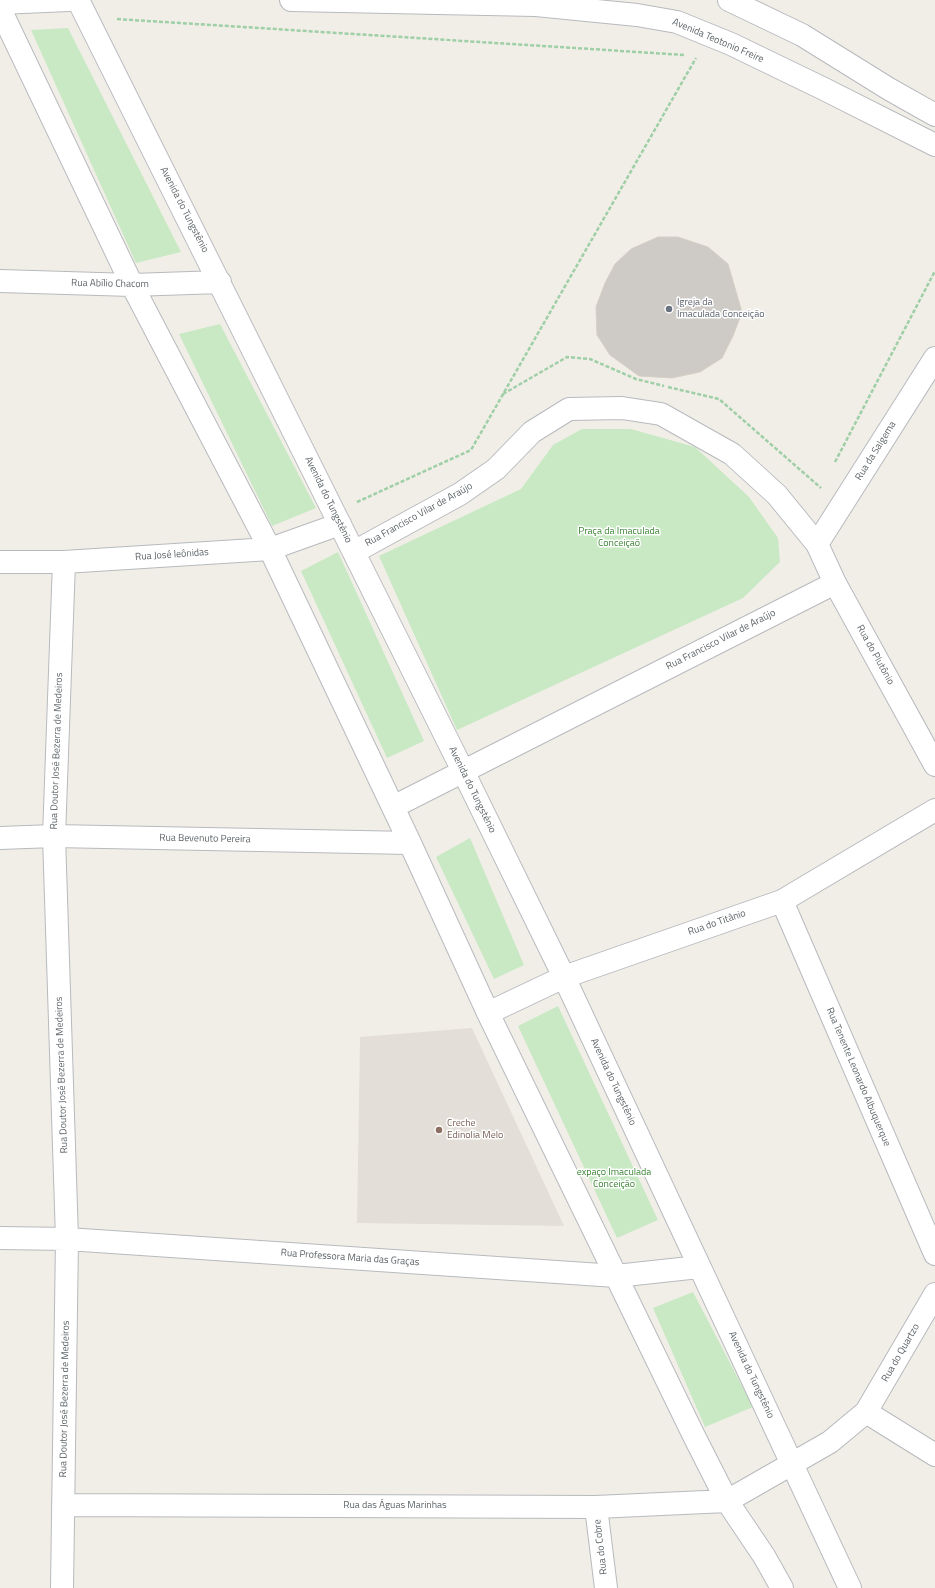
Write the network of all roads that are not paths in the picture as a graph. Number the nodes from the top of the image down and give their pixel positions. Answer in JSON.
{"nodes":[{"id":1,"x":69,"y":0,"type":"edge"},
{"id":2,"x":78,"y":0,"type":"edge"},
{"id":3,"x":291,"y":0,"type":"edge"},
{"id":4,"x":346,"y":0,"type":"edge"},
{"id":5,"x":729,"y":0,"type":"edge"},
{"id":6,"x":0,"y":3,"type":"edge"},
{"id":7,"x":0,"y":9,"type":"edge"},
{"id":8,"x":935,"y":115,"type":"edge"},
{"id":9,"x":933,"y":138,"type":"edge"},
{"id":10,"x":0,"y":281,"type":"edge"},
{"id":11,"x":220,"y":282,"type":"junction"},
{"id":12,"x":132,"y":285,"type":"junction"},
{"id":13,"x":935,"y":359,"type":"edge"},
{"id":14,"x":340,"y":524,"type":"junction"},
{"id":15,"x":817,"y":544,"type":"junction"},
{"id":16,"x":270,"y":549,"type":"junction"},
{"id":17,"x":354,"y":552,"type":"junction"},
{"id":18,"x":0,"y":562,"type":"edge"},
{"id":19,"x":64,"y":562,"type":"junction"},
{"id":20,"x":835,"y":583,"type":"junction"},
{"id":21,"x":935,"y":765,"type":"edge"},
{"id":22,"x":463,"y":771,"type":"junction"},
{"id":23,"x":393,"y":807,"type":"junction"},
{"id":24,"x":935,"y":810,"type":"edge"},
{"id":25,"x":54,"y":836,"type":"junction"},
{"id":26,"x":0,"y":838,"type":"edge"},
{"id":27,"x":410,"y":843,"type":"junction"},
{"id":28,"x":782,"y":901,"type":"junction"},
{"id":29,"x":564,"y":977,"type":"junction"},
{"id":30,"x":488,"y":1012,"type":"junction"},
{"id":31,"x":0,"y":1238,"type":"edge"},
{"id":32,"x":67,"y":1239,"type":"junction"},
{"id":33,"x":935,"y":1254,"type":"edge"},
{"id":34,"x":700,"y":1267,"type":"junction"},
{"id":35,"x":616,"y":1276,"type":"junction"},
{"id":36,"x":935,"y":1294,"type":"edge"},
{"id":37,"x":866,"y":1412,"type":"junction"},
{"id":38,"x":935,"y":1454,"type":"edge"},
{"id":39,"x":792,"y":1462,"type":"junction"},
{"id":40,"x":727,"y":1501,"type":"junction"},
{"id":41,"x":63,"y":1505,"type":"junction"},
{"id":42,"x":596,"y":1507,"type":"junction"},
{"id":43,"x":842,"y":1586,"type":"edge"},
{"id":44,"x":62,"y":1588,"type":"edge"},
{"id":45,"x":606,"y":1588,"type":"edge"},
{"id":46,"x":782,"y":1588,"type":"edge"}],
"edges":[{"from":1,"to":6,"type":"street"},
{"from":2,"to":11,"type":"street","name":"Avenida do Tungstênio"},
{"from":3,"to":4,"type":"street","name":"Avenida Teotonio Freire"},
{"from":4,"to":9,"type":"street","name":"Avenida Teotonio Freire"},
{"from":5,"to":8,"type":"street"},
{"from":7,"to":12,"type":"street"},
{"from":10,"to":12,"type":"street","name":"Rua Abílio Chacom"},
{"from":11,"to":12,"type":"street","name":"Rua Abílio Chacom"},
{"from":11,"to":14,"type":"street","name":"Avenida do Tungstênio"},
{"from":12,"to":16,"type":"street"},
{"from":13,"to":15,"type":"street","name":"Rua da Salgema"},
{"from":14,"to":16,"type":"street","name":"Rua José leônidas"},
{"from":14,"to":17,"type":"street","name":"Avenida do Tungstênio"},
{"from":15,"to":17,"type":"street","name":"Rua Francisco Vilar de Araújo"},
{"from":15,"to":20,"type":"street","name":"Rua do Plutônio"},
{"from":16,"to":19,"type":"street","name":"Rua José leônidas"},
{"from":16,"to":23,"type":"street"},
{"from":17,"to":22,"type":"street","name":"Avenida do Tungstênio"},
{"from":18,"to":19,"type":"street","name":"Rua José leônidas"},
{"from":19,"to":25,"type":"street","name":"Rua Doutor José Bezerra de Medeiros"},
{"from":20,"to":21,"type":"street","name":"Rua do Plutônio"},
{"from":20,"to":22,"type":"street","name":"Rua Francisco Vilar de Araújo"},
{"from":22,"to":23,"type":"street","name":"Rua Francisco Vilar de Araújo"},
{"from":22,"to":29,"type":"street","name":"Avenida do Tungstênio"},
{"from":23,"to":27,"type":"street"},
{"from":24,"to":28,"type":"street","name":"Rua do Titânio"},
{"from":25,"to":26,"type":"street","name":"Rua Bevenuto Pereira"},
{"from":25,"to":27,"type":"street","name":"Rua Bevenuto Pereira"},
{"from":25,"to":32,"type":"street","name":"Rua Doutor José Bezerra de Medeiros"},
{"from":27,"to":30,"type":"street"},
{"from":28,"to":29,"type":"street","name":"Rua do Titânio"},
{"from":28,"to":33,"type":"street","name":"Rua Tenente Leonardo Albuquerque"},
{"from":29,"to":30,"type":"street","name":"Rua do Titânio"},
{"from":29,"to":34,"type":"street","name":"Avenida do Tungstênio"},
{"from":30,"to":35,"type":"street"},
{"from":31,"to":32,"type":"street","name":"Rua Professora Maria das Graças"},
{"from":32,"to":35,"type":"street","name":"Rua Professora Maria das Graças"},
{"from":32,"to":41,"type":"street","name":"Rua Doutor José Bezerra de Medeiros"},
{"from":34,"to":35,"type":"street","name":"Rua Professora Maria das Graças"},
{"from":34,"to":39,"type":"street","name":"Avenida do Tungstênio"},
{"from":35,"to":40,"type":"street"},
{"from":36,"to":37,"type":"street","name":"Rua do Quartzo"},
{"from":37,"to":38,"type":"street"},
{"from":37,"to":39,"type":"street","name":"Rua do Quartzo"},
{"from":39,"to":40,"type":"street","name":"Rua do Quartzo"},
{"from":39,"to":43,"type":"street","name":"Avenida do Tungstênio"},
{"from":40,"to":42,"type":"street","name":"Rua das Águas Marinhas"},
{"from":40,"to":46,"type":"street"},
{"from":41,"to":42,"type":"street","name":"Rua das Águas Marinhas"},
{"from":41,"to":44,"type":"street","name":"Rua Doutor José Bezerra de Medeiros"},
{"from":42,"to":45,"type":"street","name":"Rua do Cobre"}]}
